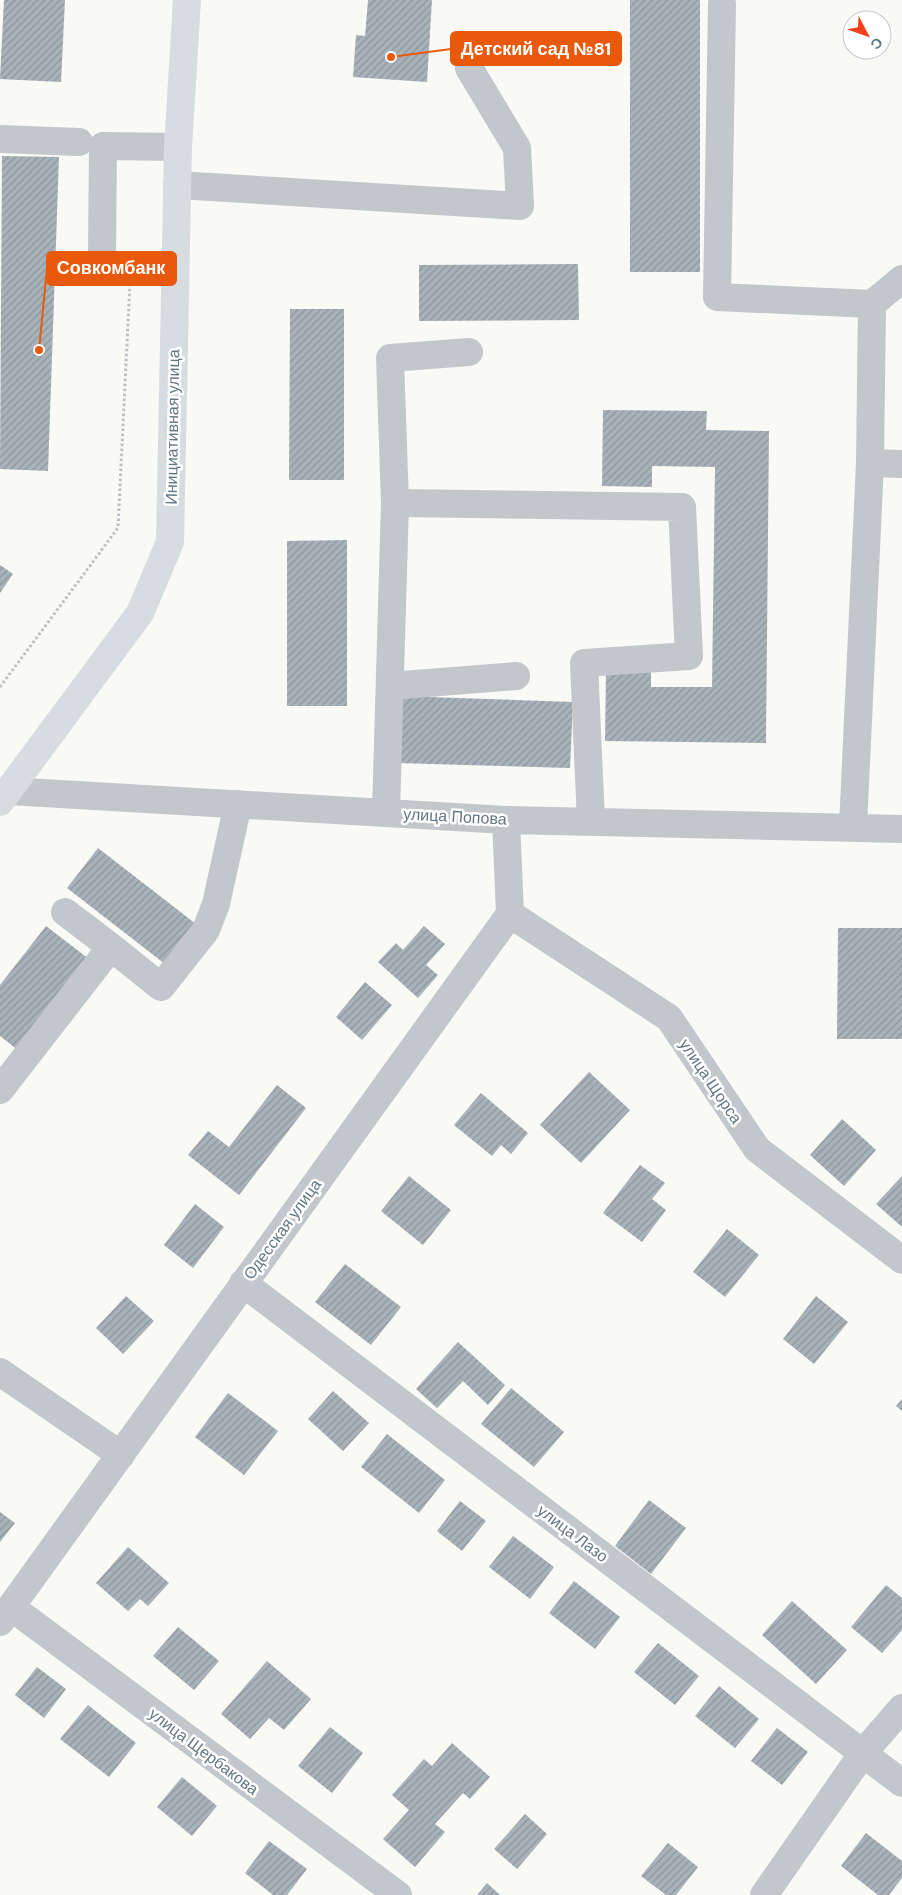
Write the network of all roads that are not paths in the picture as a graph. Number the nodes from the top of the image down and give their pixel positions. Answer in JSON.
{"nodes":[{"id":1,"x":187,"y":0,"type":"edge"},
{"id":2,"x":722,"y":4,"type":"dead end"},
{"id":3,"x":469,"y":68,"type":"dead end"},
{"id":4,"x":0,"y":139,"type":"edge"},
{"id":5,"x":79,"y":142,"type":"dead end"},
{"id":6,"x":178,"y":147,"type":"junction"},
{"id":7,"x":177,"y":184,"type":"junction"},
{"id":8,"x":102,"y":255,"type":"road end"},
{"id":9,"x":902,"y":279,"type":"edge"},
{"id":10,"x":872,"y":304,"type":"junction"},
{"id":11,"x":469,"y":352,"type":"dead end"},
{"id":12,"x":870,"y":463,"type":"junction"},
{"id":13,"x":902,"y":464,"type":"edge"},
{"id":14,"x":395,"y":503,"type":"junction"},
{"id":15,"x":516,"y":676,"type":"dead end"},
{"id":16,"x":390,"y":686,"type":"junction"},
{"id":17,"x":4,"y":796,"type":"edge"},
{"id":18,"x":238,"y":804,"type":"junction"},
{"id":19,"x":386,"y":812,"type":"junction"},
{"id":20,"x":506,"y":820,"type":"junction"},
{"id":21,"x":591,"y":822,"type":"junction"},
{"id":22,"x":853,"y":827,"type":"junction"},
{"id":23,"x":902,"y":829,"type":"edge"},
{"id":24,"x":65,"y":912,"type":"dead end"},
{"id":25,"x":510,"y":914,"type":"junction"},
{"id":26,"x":110,"y":947,"type":"junction"},
{"id":27,"x":0,"y":1090,"type":"edge"},
{"id":28,"x":902,"y":1260,"type":"edge"},
{"id":29,"x":243,"y":1283,"type":"junction"},
{"id":30,"x":0,"y":1372,"type":"edge"},
{"id":31,"x":121,"y":1455,"type":"junction"},
{"id":32,"x":5,"y":1615,"type":"edge"},
{"id":33,"x":902,"y":1708,"type":"edge"},
{"id":34,"x":863,"y":1753,"type":"junction"},
{"id":35,"x":902,"y":1783,"type":"edge"},
{"id":36,"x":398,"y":1895,"type":"edge"},
{"id":37,"x":764,"y":1895,"type":"edge"}],
"edges":[{"from":1,"to":6,"type":"main road","name":"Инициативная улица"},
{"from":2,"to":10,"type":"street"},
{"from":3,"to":7,"type":"street"},
{"from":4,"to":5,"type":"street"},
{"from":6,"to":7,"type":"main road","name":"Инициативная улица"},
{"from":6,"to":8,"type":"street"},
{"from":7,"to":17,"type":"main road","name":"Инициативная улица"},
{"from":9,"to":10,"type":"street"},
{"from":10,"to":12,"type":"street"},
{"from":11,"to":14,"type":"street"},
{"from":12,"to":13,"type":"street"},
{"from":12,"to":22,"type":"street"},
{"from":14,"to":16,"type":"street"},
{"from":14,"to":21,"type":"street"},
{"from":15,"to":16,"type":"street"},
{"from":16,"to":19,"type":"street"},
{"from":17,"to":18,"type":"street","name":"улица Попова"},
{"from":18,"to":19,"type":"street","name":"улица Попова"},
{"from":18,"to":26,"type":"street"},
{"from":19,"to":20,"type":"street","name":"улица Попова"},
{"from":20,"to":21,"type":"street","name":"улица Попова"},
{"from":20,"to":25,"type":"street"},
{"from":21,"to":22,"type":"street","name":"улица Попова"},
{"from":22,"to":23,"type":"street","name":"улица Попова"},
{"from":24,"to":26,"type":"street"},
{"from":25,"to":28,"type":"street","name":"улица Щорса"},
{"from":25,"to":29,"type":"street","name":"Одесская улица"},
{"from":26,"to":27,"type":"street"},
{"from":29,"to":31,"type":"street","name":"Одесская улица"},
{"from":29,"to":34,"type":"street","name":"улица Лазо"},
{"from":30,"to":31,"type":"street"},
{"from":31,"to":32,"type":"street","name":"Одесская улица"},
{"from":32,"to":36,"type":"street","name":"улица Щербакова"},
{"from":33,"to":34,"type":"street"},
{"from":34,"to":35,"type":"street","name":"улица Лазо"},
{"from":34,"to":37,"type":"street"}]}
